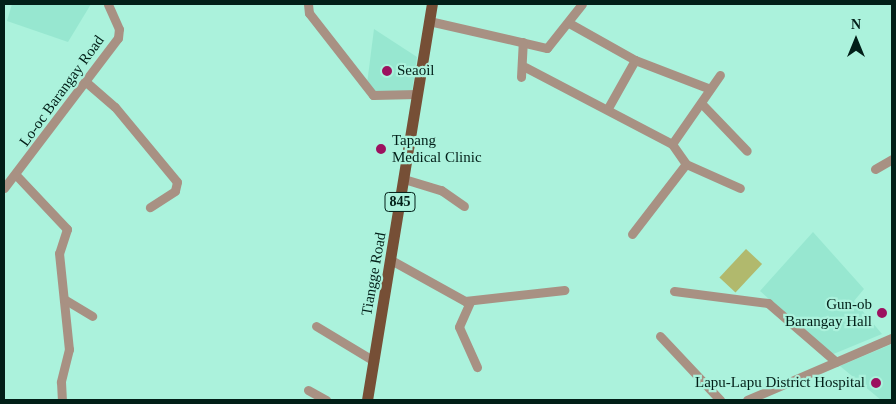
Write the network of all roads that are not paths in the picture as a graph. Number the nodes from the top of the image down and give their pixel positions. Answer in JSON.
{"nodes":[{"id":1,"x":108,"y":4,"type":"edge"},
{"id":2,"x":308,"y":4,"type":"edge"},
{"id":3,"x":432,"y":4,"type":"edge"},
{"id":4,"x":582,"y":4,"type":"edge"},
{"id":5,"x":429,"y":21,"type":"junction"},
{"id":6,"x":569,"y":23,"type":"junction"},
{"id":7,"x":523,"y":42,"type":"junction"},
{"id":8,"x":635,"y":60,"type":"junction"},
{"id":9,"x":525,"y":67,"type":"junction"},
{"id":10,"x":720,"y":75,"type":"dead end"},
{"id":11,"x":521,"y":77,"type":"dead end"},
{"id":12,"x":86,"y":82,"type":"junction"},
{"id":13,"x":710,"y":89,"type":"junction"},
{"id":14,"x":417,"y":94,"type":"junction"},
{"id":15,"x":700,"y":103,"type":"junction"},
{"id":16,"x":608,"y":108,"type":"junction"},
{"id":17,"x":672,"y":144,"type":"junction"},
{"id":18,"x":747,"y":151,"type":"dead end"},
{"id":19,"x":892,"y":160,"type":"edge"},
{"id":20,"x":686,"y":164,"type":"junction"},
{"id":21,"x":875,"y":169,"type":"dead end"},
{"id":22,"x":17,"y":176,"type":"junction"},
{"id":23,"x":404,"y":179,"type":"junction"},
{"id":24,"x":4,"y":188,"type":"edge"},
{"id":25,"x":740,"y":188,"type":"dead end"},
{"id":26,"x":464,"y":206,"type":"dead end"},
{"id":27,"x":150,"y":207,"type":"dead end"},
{"id":28,"x":632,"y":234,"type":"dead end"},
{"id":29,"x":391,"y":260,"type":"junction"},
{"id":30,"x":564,"y":290,"type":"dead end"},
{"id":31,"x":674,"y":291,"type":"dead end"},
{"id":32,"x":64,"y":299,"type":"junction"},
{"id":33,"x":470,"y":302,"type":"junction"},
{"id":34,"x":92,"y":316,"type":"dead end"},
{"id":35,"x":316,"y":326,"type":"dead end"},
{"id":36,"x":660,"y":336,"type":"dead end"},
{"id":37,"x":892,"y":338,"type":"edge"},
{"id":38,"x":374,"y":361,"type":"junction"},
{"id":39,"x":836,"y":362,"type":"junction"},
{"id":40,"x":477,"y":366,"type":"dead end"},
{"id":41,"x":308,"y":390,"type":"dead end"},
{"id":42,"x":62,"y":400,"type":"edge"},
{"id":43,"x":326,"y":400,"type":"edge"},
{"id":44,"x":367,"y":400,"type":"edge"},
{"id":45,"x":720,"y":400,"type":"edge"},
{"id":46,"x":747,"y":400,"type":"edge"}],
"edges":[{"from":1,"to":12,"type":"street","name":"Lo-oc Barangay Road"},
{"from":2,"to":14,"type":"street"},
{"from":3,"to":5,"type":"main road","name":"Tiangge Road","number":"845"},
{"from":4,"to":6,"type":"street"},
{"from":5,"to":7,"type":"street"},
{"from":5,"to":14,"type":"main road","name":"Tiangge Road","number":"845"},
{"from":6,"to":7,"type":"street"},
{"from":6,"to":8,"type":"street"},
{"from":7,"to":9,"type":"street"},
{"from":8,"to":13,"type":"street"},
{"from":8,"to":16,"type":"street"},
{"from":9,"to":11,"type":"street"},
{"from":9,"to":16,"type":"street"},
{"from":10,"to":13,"type":"street"},
{"from":12,"to":22,"type":"street","name":"Lo-oc Barangay Road"},
{"from":12,"to":27,"type":"street"},
{"from":13,"to":15,"type":"street"},
{"from":14,"to":23,"type":"main road","name":"Tiangge Road","number":"845"},
{"from":15,"to":17,"type":"street"},
{"from":15,"to":18,"type":"street"},
{"from":16,"to":17,"type":"street"},
{"from":17,"to":20,"type":"street"},
{"from":19,"to":21,"type":"street"},
{"from":20,"to":25,"type":"street"},
{"from":20,"to":28,"type":"street"},
{"from":22,"to":24,"type":"street","name":"Lo-oc Barangay Road"},
{"from":22,"to":32,"type":"street"},
{"from":23,"to":26,"type":"street"},
{"from":23,"to":29,"type":"main road","name":"Tiangge Road","number":"845"},
{"from":29,"to":33,"type":"street"},
{"from":29,"to":38,"type":"main road","name":"Tiangge Road","number":"845"},
{"from":30,"to":33,"type":"street"},
{"from":31,"to":39,"type":"street"},
{"from":32,"to":34,"type":"street"},
{"from":32,"to":42,"type":"street"},
{"from":33,"to":40,"type":"street"},
{"from":35,"to":38,"type":"street"},
{"from":36,"to":45,"type":"street"},
{"from":37,"to":39,"type":"street"},
{"from":38,"to":44,"type":"main road","name":"Tiangge Road","number":"845"},
{"from":39,"to":46,"type":"street"},
{"from":41,"to":43,"type":"street"}]}
